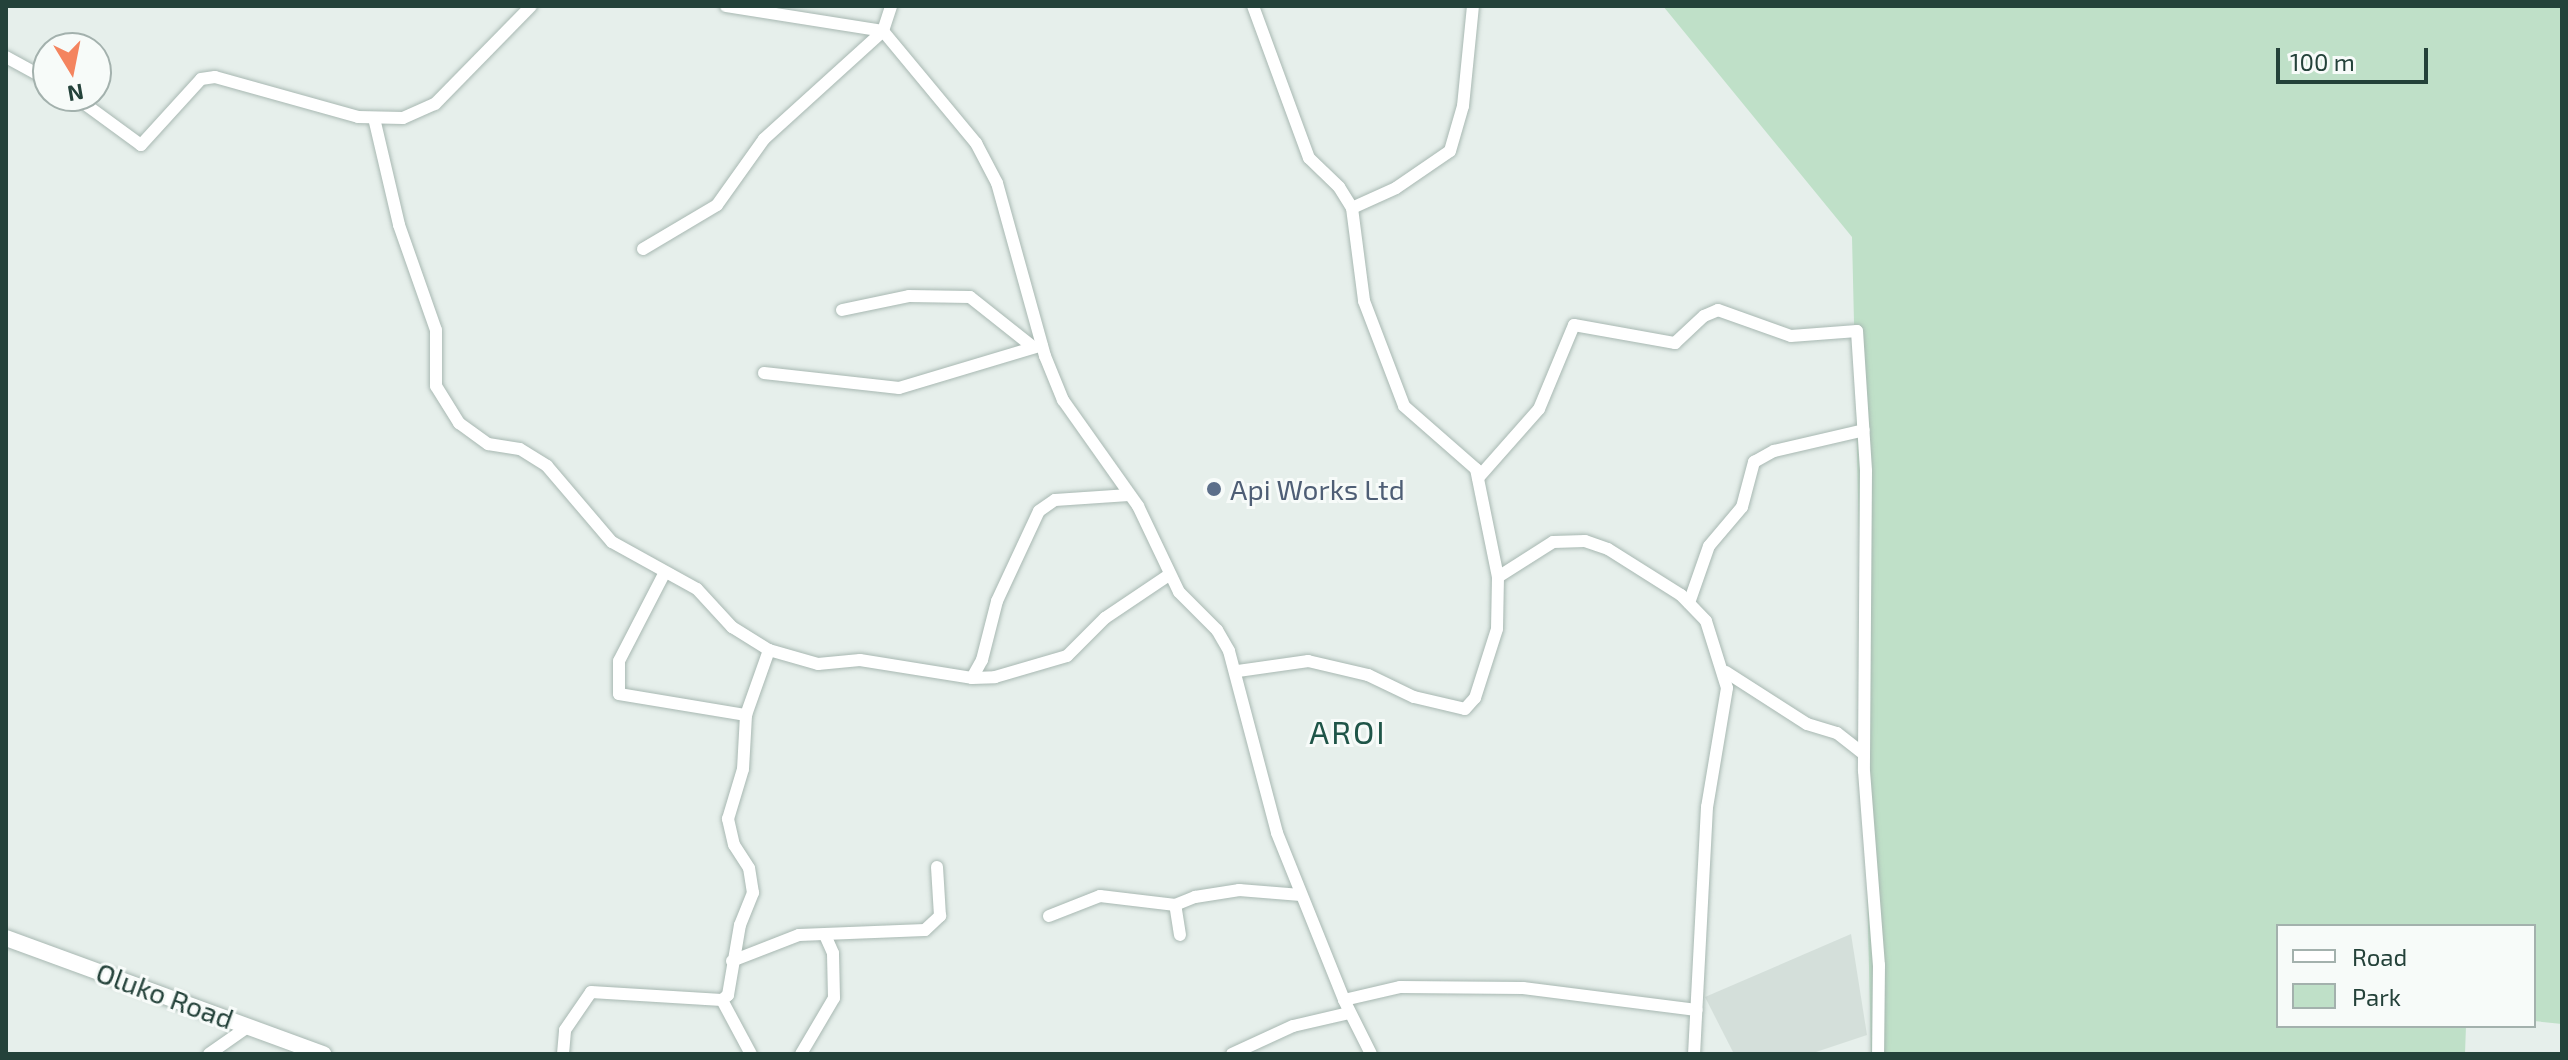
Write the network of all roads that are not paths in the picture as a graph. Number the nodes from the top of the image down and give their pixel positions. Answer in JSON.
{"nodes":[{"id":1,"x":531,"y":6,"type":"edge"},
{"id":2,"x":726,"y":6,"type":"edge"},
{"id":3,"x":891,"y":6,"type":"edge"},
{"id":4,"x":1253,"y":6,"type":"edge"},
{"id":5,"x":1473,"y":6,"type":"edge"},
{"id":6,"x":883,"y":31,"type":"junction"},
{"id":7,"x":6,"y":57,"type":"edge"},
{"id":8,"x":32,"y":71,"type":"edge"},
{"id":9,"x":96,"y":112,"type":"edge"},
{"id":10,"x":374,"y":118,"type":"junction"},
{"id":11,"x":1352,"y":208,"type":"junction"},
{"id":12,"x":643,"y":249,"type":"dead end"},
{"id":13,"x":842,"y":310,"type":"dead end"},
{"id":14,"x":1037,"y":346,"type":"junction"},
{"id":15,"x":764,"y":373,"type":"dead end"},
{"id":16,"x":1864,"y":430,"type":"junction"},
{"id":17,"x":1478,"y":478,"type":"junction"},
{"id":18,"x":1129,"y":495,"type":"junction"},
{"id":19,"x":665,"y":572,"type":"junction"},
{"id":20,"x":1169,"y":575,"type":"junction"},
{"id":21,"x":1498,"y":577,"type":"junction"},
{"id":22,"x":1689,"y":603,"type":"junction"},
{"id":23,"x":769,"y":650,"type":"junction"},
{"id":24,"x":1238,"y":671,"type":"junction"},
{"id":25,"x":1726,"y":672,"type":"junction"},
{"id":26,"x":972,"y":678,"type":"junction"},
{"id":27,"x":746,"y":715,"type":"junction"},
{"id":28,"x":1864,"y":754,"type":"junction"},
{"id":29,"x":937,"y":867,"type":"dead end"},
{"id":30,"x":1301,"y":895,"type":"junction"},
{"id":31,"x":1175,"y":905,"type":"junction"},
{"id":32,"x":1049,"y":916,"type":"dead end"},
{"id":33,"x":825,"y":935,"type":"junction"},
{"id":34,"x":1180,"y":935,"type":"dead end"},
{"id":35,"x":6,"y":938,"type":"edge"},
{"id":36,"x":732,"y":961,"type":"junction"},
{"id":37,"x":722,"y":1000,"type":"junction"},
{"id":38,"x":1346,"y":1006,"type":"junction"},
{"id":39,"x":1697,"y":1010,"type":"junction"},
{"id":40,"x":249,"y":1026,"type":"junction"},
{"id":41,"x":209,"y":1054,"type":"edge"},
{"id":42,"x":323,"y":1054,"type":"edge"},
{"id":43,"x":563,"y":1054,"type":"edge"},
{"id":44,"x":751,"y":1054,"type":"edge"},
{"id":45,"x":801,"y":1054,"type":"edge"},
{"id":46,"x":1232,"y":1054,"type":"edge"},
{"id":47,"x":1371,"y":1054,"type":"edge"},
{"id":48,"x":1694,"y":1054,"type":"edge"},
{"id":49,"x":1878,"y":1054,"type":"edge"}],
"edges":[{"from":1,"to":10,"type":"street"},
{"from":2,"to":6,"type":"street"},
{"from":3,"to":6,"type":"street"},
{"from":4,"to":11,"type":"street"},
{"from":5,"to":11,"type":"street"},
{"from":6,"to":12,"type":"street"},
{"from":6,"to":14,"type":"street"},
{"from":7,"to":8,"type":"street"},
{"from":9,"to":10,"type":"street"},
{"from":10,"to":19,"type":"street"},
{"from":11,"to":17,"type":"street"},
{"from":13,"to":14,"type":"street"},
{"from":14,"to":15,"type":"street"},
{"from":14,"to":18,"type":"street"},
{"from":16,"to":17,"type":"street"},
{"from":16,"to":22,"type":"street"},
{"from":16,"to":28,"type":"street"},
{"from":17,"to":21,"type":"street"},
{"from":18,"to":20,"type":"street"},
{"from":18,"to":26,"type":"street"},
{"from":19,"to":23,"type":"street"},
{"from":19,"to":27,"type":"street"},
{"from":20,"to":24,"type":"street"},
{"from":20,"to":26,"type":"street"},
{"from":21,"to":22,"type":"street"},
{"from":21,"to":24,"type":"street"},
{"from":22,"to":25,"type":"street"},
{"from":23,"to":26,"type":"street"},
{"from":23,"to":27,"type":"street"},
{"from":24,"to":30,"type":"street"},
{"from":25,"to":28,"type":"street"},
{"from":25,"to":39,"type":"street"},
{"from":27,"to":36,"type":"street"},
{"from":28,"to":49,"type":"street"},
{"from":29,"to":33,"type":"street"},
{"from":30,"to":31,"type":"street"},
{"from":30,"to":38,"type":"street"},
{"from":31,"to":32,"type":"street"},
{"from":31,"to":34,"type":"street"},
{"from":33,"to":36,"type":"street"},
{"from":33,"to":45,"type":"street"},
{"from":35,"to":40,"type":"main road","name":"Oluko Road"},
{"from":36,"to":37,"type":"street"},
{"from":37,"to":43,"type":"street"},
{"from":37,"to":44,"type":"street"},
{"from":38,"to":39,"type":"street"},
{"from":38,"to":46,"type":"street"},
{"from":38,"to":47,"type":"street"},
{"from":39,"to":48,"type":"street"},
{"from":40,"to":41,"type":"street"},
{"from":40,"to":42,"type":"main road","name":"Oluko Road"}]}
